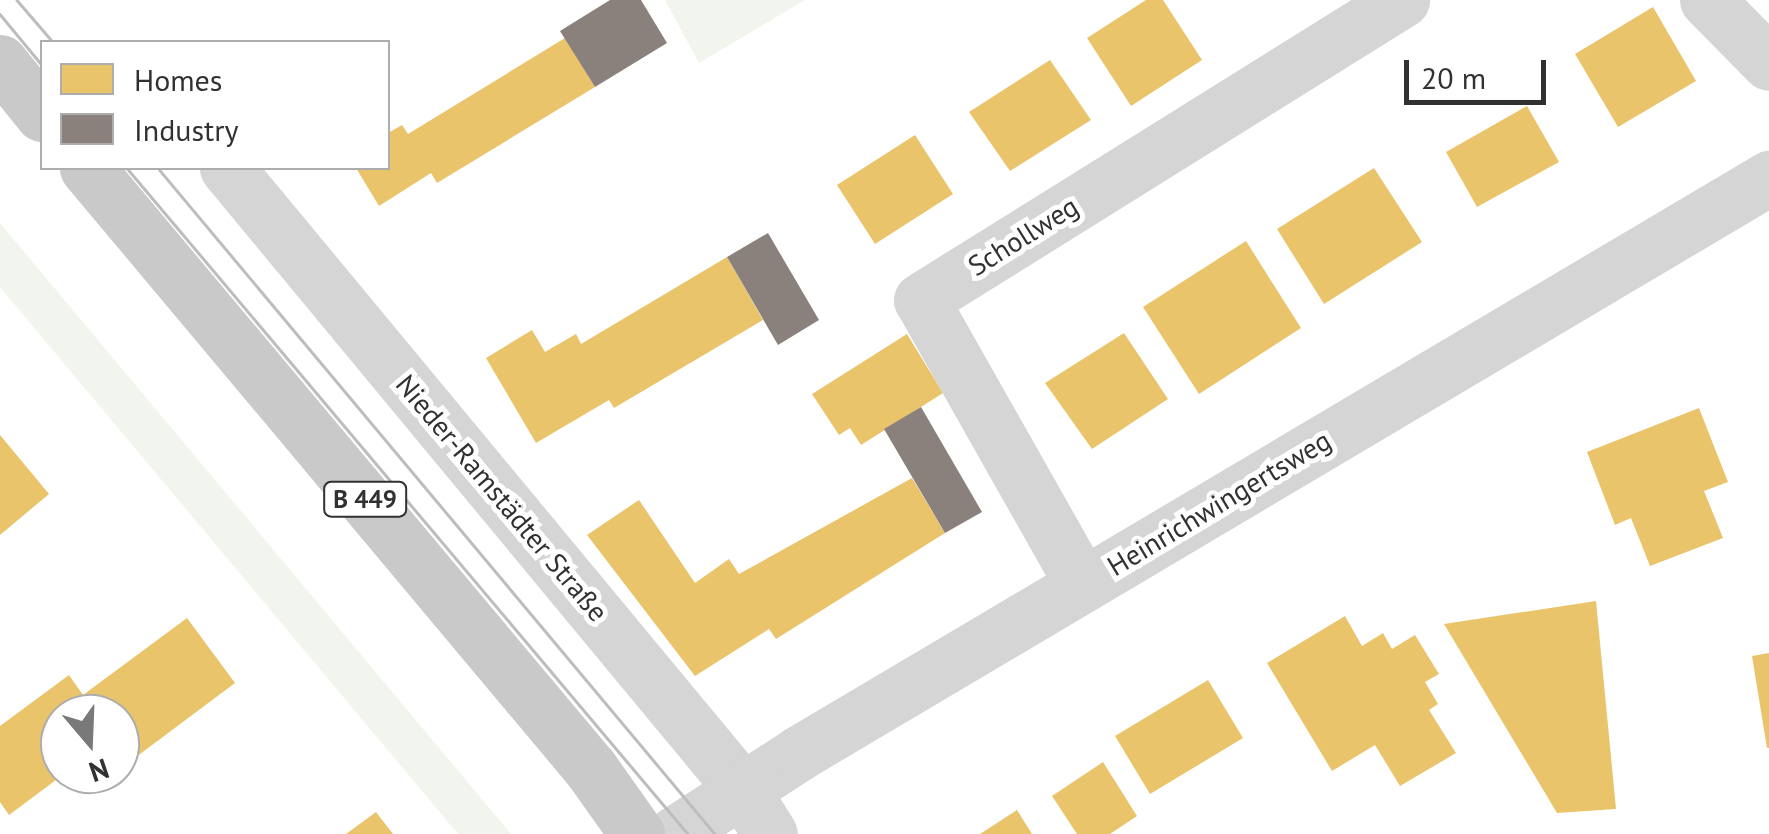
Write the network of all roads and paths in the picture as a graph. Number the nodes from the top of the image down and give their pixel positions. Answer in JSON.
{"nodes":[{"id":1,"x":1402,"y":0,"type":"edge"},
{"id":2,"x":1707,"y":0,"type":"edge"},
{"id":3,"x":0,"y":62,"type":"edge"},
{"id":4,"x":1769,"y":63,"type":"edge"},
{"id":5,"x":40,"y":112,"type":"edge"},
{"id":6,"x":89,"y":170,"type":"edge"},
{"id":7,"x":229,"y":170,"type":"edge"},
{"id":8,"x":1769,"y":178,"type":"edge"},
{"id":9,"x":1082,"y":584,"type":"junction"},
{"id":10,"x":741,"y":788,"type":"junction"},
{"id":11,"x":638,"y":834,"type":"edge"},
{"id":12,"x":674,"y":834,"type":"edge"},
{"id":13,"x":770,"y":834,"type":"edge"}],
"edges":[{"from":1,"to":9,"type":"street","name":"Schollweg"},
{"from":2,"to":4,"type":"street"},
{"from":3,"to":5,"type":"main road"},
{"from":6,"to":11,"type":"main road","number":"B 449"},
{"from":7,"to":10,"type":"street","name":"Nieder-Ramstädter Straße"},
{"from":8,"to":9,"type":"street","name":"Heinrichwingertsweg"},
{"from":9,"to":10,"type":"street","name":"Heinrichwingertsweg"},
{"from":10,"to":12,"type":"street","name":"Heinrichwingertsweg"},
{"from":10,"to":13,"type":"street","name":"Nieder-Ramstädter Straße"}]}
